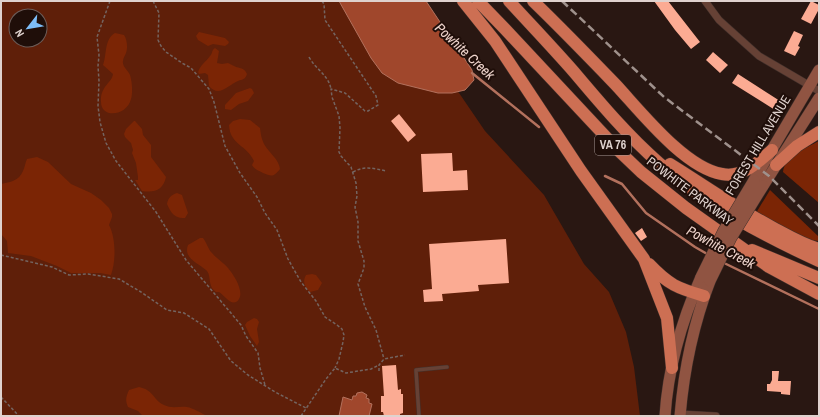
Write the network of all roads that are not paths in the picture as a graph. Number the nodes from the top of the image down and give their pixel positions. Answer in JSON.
{"nodes":[{"id":1,"x":463,"y":1,"type":"edge"},
{"id":2,"x":478,"y":1,"type":"edge"},
{"id":3,"x":509,"y":1,"type":"edge"},
{"id":4,"x":533,"y":1,"type":"edge"},
{"id":5,"x":705,"y":1,"type":"edge"},
{"id":6,"x":819,"y":70,"type":"edge"},
{"id":7,"x":814,"y":89,"type":"edge"},
{"id":8,"x":819,"y":98,"type":"edge"},
{"id":9,"x":819,"y":132,"type":"edge"},
{"id":10,"x":638,"y":144,"type":"junction"},
{"id":11,"x":772,"y":150,"type":"junction"},
{"id":12,"x":776,"y":165,"type":"junction"},
{"id":13,"x":758,"y":183,"type":"junction"},
{"id":14,"x":736,"y":244,"type":"junction"},
{"id":15,"x":819,"y":249,"type":"edge"},
{"id":16,"x":644,"y":259,"type":"junction"},
{"id":17,"x":819,"y":261,"type":"edge"},
{"id":18,"x":819,"y":278,"type":"edge"},
{"id":19,"x":819,"y":294,"type":"edge"},
{"id":20,"x":699,"y":295,"type":"junction"},
{"id":21,"x":447,"y":366,"type":"dead end"},
{"id":22,"x":672,"y":368,"type":"junction"},
{"id":23,"x":680,"y":415,"type":"edge"},
{"id":24,"x":419,"y":416,"type":"edge"},
{"id":25,"x":665,"y":416,"type":"edge"},
{"id":26,"x":716,"y":416,"type":"edge"}],
"edges":[{"from":1,"to":16,"type":"highway"},
{"from":2,"to":14,"type":"highway","name":"POWHITE PARKWAY","number":"VA 76"},
{"from":3,"to":10,"type":"highway","name":"POWHITE PARKWAY","number":"VA 76"},
{"from":4,"to":11,"type":"highway"},
{"from":5,"to":7,"type":"street"},
{"from":6,"to":7,"type":"main road","name":"FOREST HILL AVENUE"},
{"from":7,"to":11,"type":"main road","name":"FOREST HILL AVENUE"},
{"from":8,"to":12,"type":"main road","name":"FOREST HILL AVENUE"},
{"from":9,"to":12,"type":"highway"},
{"from":10,"to":15,"type":"highway"},
{"from":10,"to":17,"type":"highway","name":"POWHITE PARKWAY","number":"VA 76"},
{"from":11,"to":13,"type":"main road","name":"FOREST HILL AVENUE"},
{"from":12,"to":13,"type":"main road","name":"FOREST HILL AVENUE"},
{"from":13,"to":20,"type":"main road","name":"FOREST HILL AVENUE","bridge":true},
{"from":14,"to":18,"type":"highway","number":"VA 76"},
{"from":14,"to":19,"type":"highway","name":"POWHITE PARKWAY","number":"VA 76"},
{"from":16,"to":20,"type":"highway"},
{"from":16,"to":22,"type":"highway"},
{"from":20,"to":22,"type":"main road","name":"FOREST HILL AVENUE"},
{"from":20,"to":23,"type":"main road","name":"FOREST HILL AVENUE"},
{"from":21,"to":24,"type":"lane"},
{"from":22,"to":25,"type":"main road","name":"FOREST HILL AVENUE"},
{"from":23,"to":26,"type":"street"}]}
